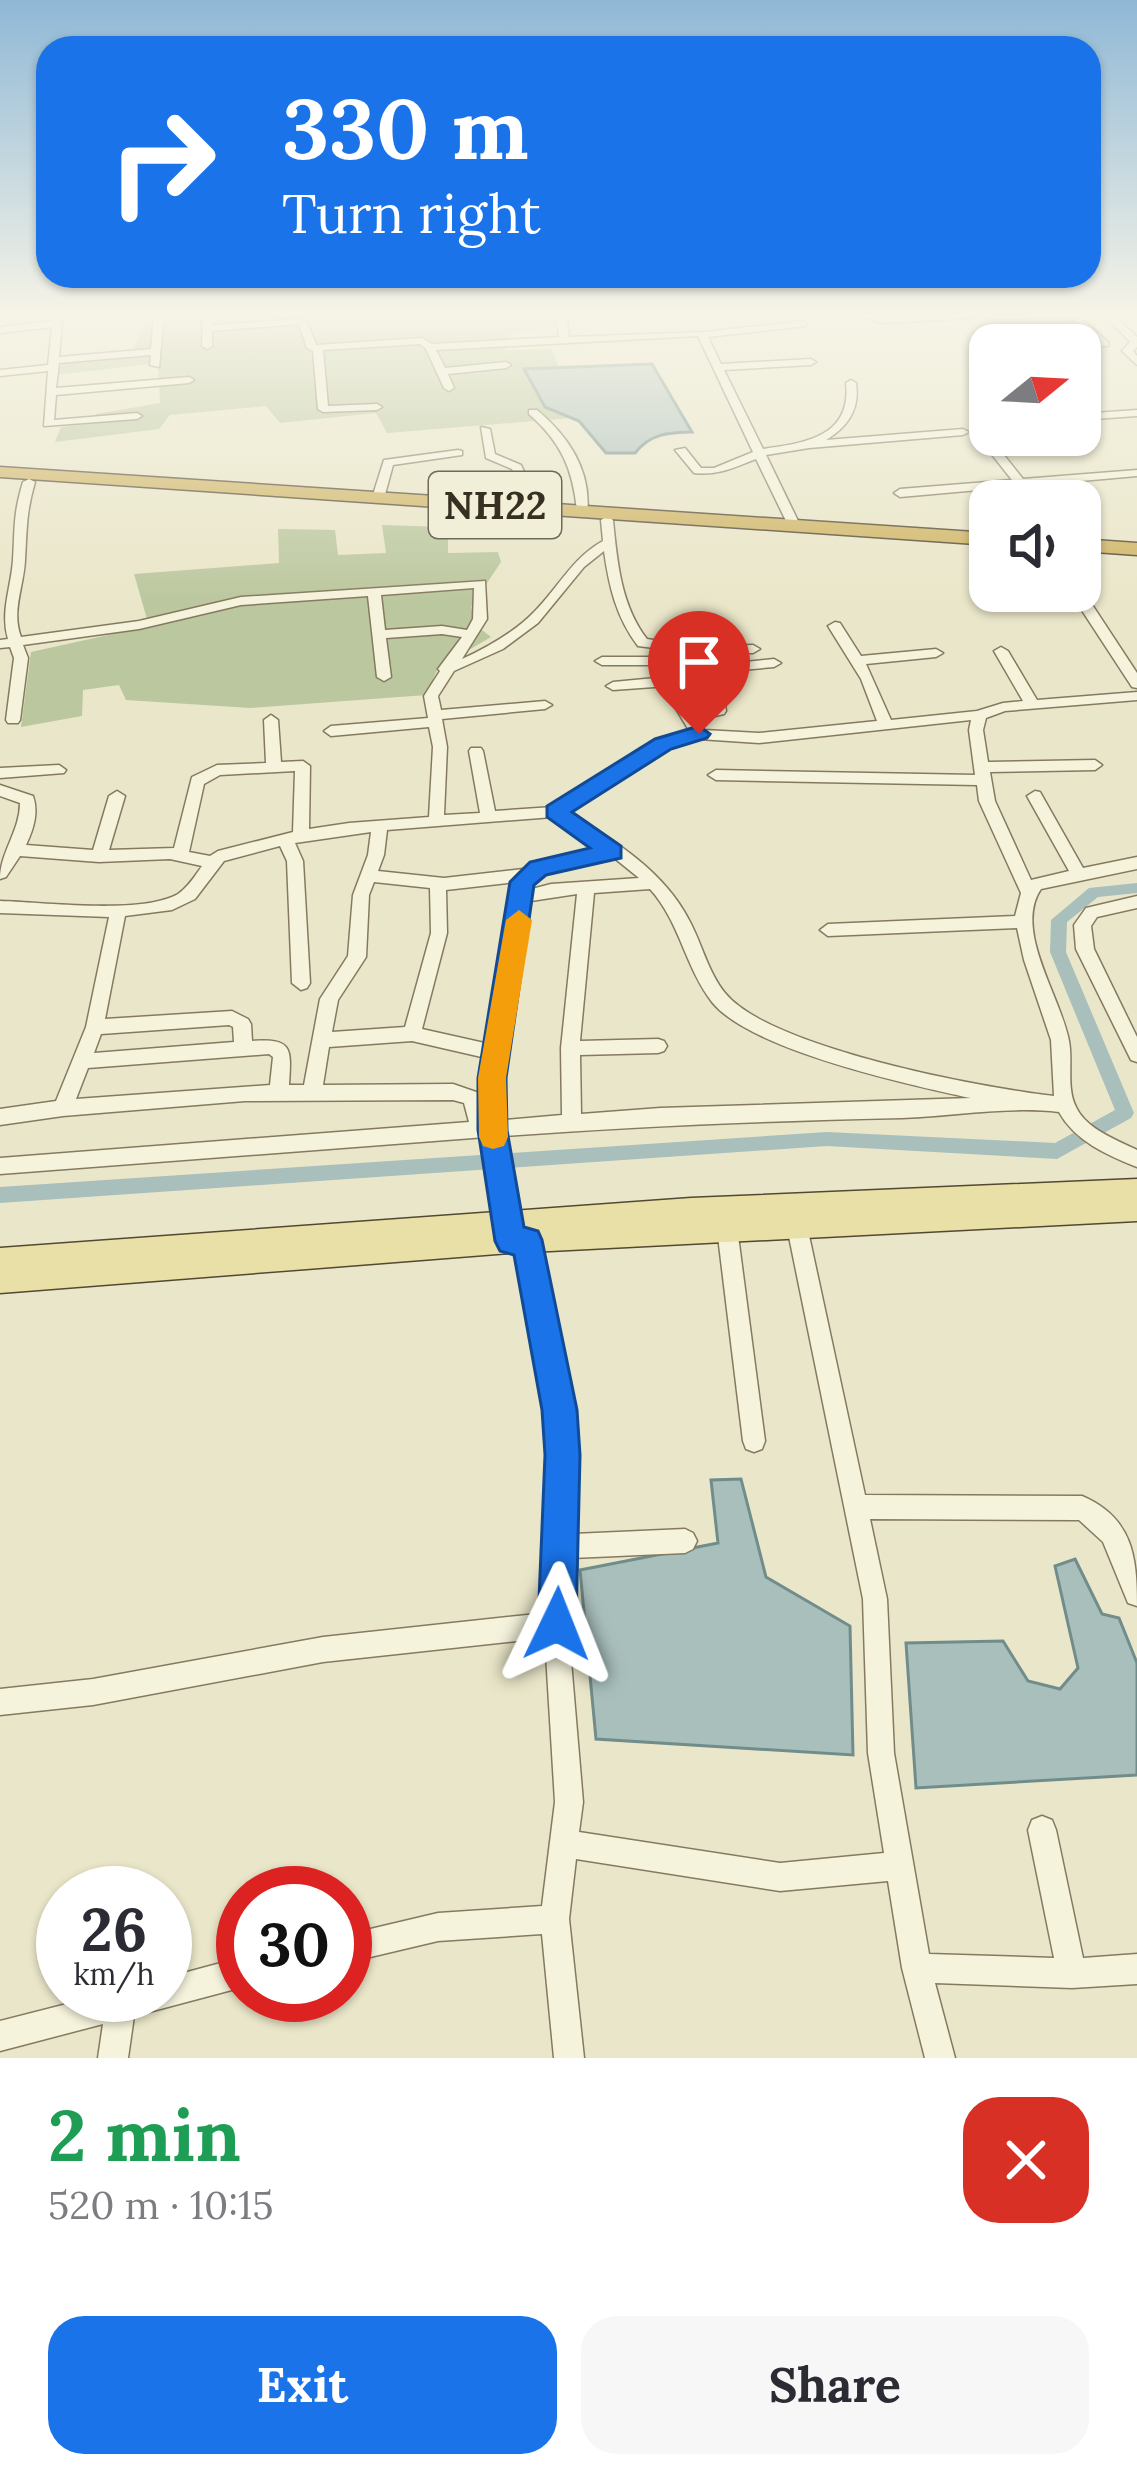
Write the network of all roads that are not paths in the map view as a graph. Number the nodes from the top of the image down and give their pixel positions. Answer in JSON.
{"nodes":[{"id":1,"x":49,"y":411,"type":"edge"},
{"id":2,"x":739,"y":411,"type":"edge"},
{"id":3,"x":848,"y":411,"type":"edge"},
{"id":4,"x":533,"y":412,"type":"dead end"},
{"id":5,"x":1137,"y":413,"type":"edge"},
{"id":6,"x":137,"y":416,"type":"dead end"},
{"id":7,"x":1101,"y":416,"type":"edge"},
{"id":8,"x":485,"y":430,"type":"dead end"},
{"id":9,"x":963,"y":432,"type":"dead end"},
{"id":10,"x":809,"y":445,"type":"junction"},
{"id":11,"x":681,"y":450,"type":"dead end"},
{"id":12,"x":458,"y":453,"type":"dead end"},
{"id":13,"x":760,"y":453,"type":"junction"},
{"id":14,"x":999,"y":456,"type":"edge"},
{"id":15,"x":1137,"y":473,"type":"edge"},
{"id":16,"x":0,"y":476,"type":"edge"},
{"id":17,"x":1018,"y":480,"type":"edge"},
{"id":18,"x":1055,"y":480,"type":"edge"},
{"id":19,"x":28,"y":482,"type":"junction"},
{"id":20,"x":969,"y":487,"type":"edge"},
{"id":21,"x":900,"y":493,"type":"dead end"},
{"id":22,"x":378,"y":497,"type":"junction"},
{"id":23,"x":535,"y":508,"type":"junction"},
{"id":24,"x":583,"y":511,"type":"junction"},
{"id":25,"x":607,"y":520,"type":"junction"},
{"id":26,"x":794,"y":525,"type":"junction"},
{"id":27,"x":969,"y":541,"type":"edge"},
{"id":28,"x":969,"y":542,"type":"edge"},
{"id":29,"x":608,"y":544,"type":"junction"},
{"id":30,"x":1101,"y":550,"type":"edge"},
{"id":31,"x":1137,"y":553,"type":"edge"},
{"id":32,"x":374,"y":591,"type":"junction"},
{"id":33,"x":1090,"y":612,"type":"edge"},
{"id":34,"x":835,"y":626,"type":"dead end"},
{"id":35,"x":379,"y":634,"type":"junction"},
{"id":36,"x":470,"y":634,"type":"junction"},
{"id":37,"x":8,"y":643,"type":"edge"},
{"id":38,"x":754,"y":649,"type":"dead end"},
{"id":39,"x":1001,"y":651,"type":"dead end"},
{"id":40,"x":936,"y":653,"type":"dead end"},
{"id":41,"x":671,"y":657,"type":"junction"},
{"id":42,"x":856,"y":661,"type":"junction"},
{"id":43,"x":602,"y":662,"type":"dead end"},
{"id":44,"x":774,"y":663,"type":"dead end"},
{"id":45,"x":445,"y":669,"type":"junction"},
{"id":46,"x":384,"y":677,"type":"dead end"},
{"id":47,"x":674,"y":681,"type":"junction"},
{"id":48,"x":613,"y":686,"type":"dead end"},
{"id":49,"x":1135,"y":697,"type":"edge"},
{"id":50,"x":1032,"y":704,"type":"junction"},
{"id":51,"x":545,"y":705,"type":"dead end"},
{"id":52,"x":979,"y":715,"type":"junction"},
{"id":53,"x":435,"y":718,"type":"junction"},
{"id":54,"x":688,"y":718,"type":"junction"},
{"id":55,"x":14,"y":720,"type":"dead end"},
{"id":56,"x":271,"y":720,"type":"dead end"},
{"id":57,"x":885,"y":722,"type":"junction"},
{"id":58,"x":332,"y":731,"type":"dead end"},
{"id":59,"x":699,"y":734,"type":"junction"},
{"id":60,"x":476,"y":751,"type":"dead end"},
{"id":61,"x":274,"y":765,"type":"junction"},
{"id":62,"x":1095,"y":765,"type":"dead end"},
{"id":63,"x":58,"y":770,"type":"dead end"},
{"id":64,"x":0,"y":773,"type":"edge"},
{"id":65,"x":985,"y":773,"type":"junction"},
{"id":66,"x":716,"y":775,"type":"dead end"},
{"id":67,"x":0,"y":790,"type":"edge"},
{"id":68,"x":117,"y":796,"type":"dead end"},
{"id":69,"x":1035,"y":796,"type":"dead end"},
{"id":70,"x":556,"y":812,"type":"junction"},
{"id":71,"x":489,"y":818,"type":"junction"},
{"id":72,"x":436,"y":823,"type":"junction"},
{"id":73,"x":380,"y":826,"type":"junction"},
{"id":74,"x":293,"y":838,"type":"junction"},
{"id":75,"x":15,"y":850,"type":"junction"},
{"id":76,"x":612,"y":852,"type":"junction"},
{"id":77,"x":180,"y":855,"type":"junction"},
{"id":78,"x":99,"y":856,"type":"junction"},
{"id":79,"x":210,"y":862,"type":"junction"},
{"id":80,"x":1137,"y":863,"type":"edge"},
{"id":81,"x":1077,"y":872,"type":"junction"},
{"id":82,"x":0,"y":873,"type":"edge"},
{"id":83,"x":524,"y":875,"type":"junction"},
{"id":84,"x":367,"y":876,"type":"junction"},
{"id":85,"x":654,"y":883,"type":"junction"},
{"id":86,"x":438,"y":884,"type":"junction"},
{"id":87,"x":586,"y":889,"type":"junction"},
{"id":88,"x":1028,"y":891,"type":"junction"},
{"id":89,"x":523,"y":897,"type":"junction"},
{"id":90,"x":1137,"y":902,"type":"edge"},
{"id":91,"x":0,"y":908,"type":"edge"},
{"id":92,"x":118,"y":910,"type":"junction"},
{"id":93,"x":1025,"y":922,"type":"junction"},
{"id":94,"x":828,"y":930,"type":"dead end"},
{"id":95,"x":301,"y":983,"type":"dead end"},
{"id":96,"x":95,"y":1027,"type":"junction"},
{"id":97,"x":412,"y":1034,"type":"junction"},
{"id":98,"x":322,"y":1040,"type":"junction"},
{"id":99,"x":658,"y":1046,"type":"dead end"},
{"id":100,"x":571,"y":1048,"type":"junction"},
{"id":101,"x":243,"y":1049,"type":"junction"},
{"id":102,"x":496,"y":1053,"type":"junction"},
{"id":103,"x":1137,"y":1055,"type":"edge"},
{"id":104,"x":83,"y":1061,"type":"junction"},
{"id":105,"x":280,"y":1092,"type":"junction"},
{"id":106,"x":312,"y":1093,"type":"junction"},
{"id":107,"x":1023,"y":1101,"type":"junction"},
{"id":108,"x":1065,"y":1105,"type":"junction"},
{"id":109,"x":63,"y":1108,"type":"junction"},
{"id":110,"x":0,"y":1117,"type":"edge"},
{"id":111,"x":572,"y":1123,"type":"junction"},
{"id":112,"x":489,"y":1133,"type":"junction"},
{"id":113,"x":1128,"y":1155,"type":"edge"},
{"id":114,"x":0,"y":1166,"type":"edge"},
{"id":115,"x":1137,"y":1191,"type":"edge"},
{"id":116,"x":1137,"y":1209,"type":"edge"},
{"id":117,"x":794,"y":1215,"type":"junction"},
{"id":118,"x":727,"y":1228,"type":"junction"},
{"id":119,"x":516,"y":1235,"type":"junction"},
{"id":120,"x":0,"y":1261,"type":"edge"},
{"id":121,"x":0,"y":1280,"type":"edge"},
{"id":122,"x":754,"y":1441,"type":"dead end"},
{"id":123,"x":858,"y":1507,"type":"junction"},
{"id":124,"x":685,"y":1541,"type":"dead end"},
{"id":125,"x":560,"y":1547,"type":"junction"},
{"id":126,"x":1137,"y":1594,"type":"edge"},
{"id":127,"x":557,"y":1624,"type":"junction"},
{"id":128,"x":0,"y":1702,"type":"edge"},
{"id":129,"x":1042,"y":1831,"type":"dead end"},
{"id":130,"x":566,"y":1844,"type":"junction"},
{"id":131,"x":899,"y":1866,"type":"junction"},
{"id":132,"x":555,"y":1919,"type":"junction"},
{"id":133,"x":372,"y":1943,"type":"edge"},
{"id":134,"x":917,"y":1968,"type":"junction"},
{"id":135,"x":1137,"y":1969,"type":"edge"},
{"id":136,"x":1072,"y":1973,"type":"junction"},
{"id":137,"x":56,"y":2022,"type":"edge"},
{"id":138,"x":119,"y":2022,"type":"edge"},
{"id":139,"x":0,"y":2036,"type":"edge"},
{"id":140,"x":113,"y":2058,"type":"edge"},
{"id":141,"x":569,"y":2058,"type":"edge"},
{"id":142,"x":940,"y":2058,"type":"edge"}],
"edges":[{"from":1,"to":6,"type":"street"},
{"from":2,"to":13,"type":"street"},
{"from":3,"to":10,"type":"street"},
{"from":4,"to":24,"type":"street"},
{"from":5,"to":7,"type":"street"},
{"from":8,"to":23,"type":"street"},
{"from":9,"to":10,"type":"street"},
{"from":10,"to":13,"type":"street"},
{"from":11,"to":13,"type":"street"},
{"from":12,"to":22,"type":"street"},
{"from":13,"to":26,"type":"street"},
{"from":14,"to":17,"type":"street"},
{"from":15,"to":18,"type":"street"},
{"from":16,"to":19,"type":"highway","number":"NH22"},
{"from":16,"to":22,"type":"highway","number":"NH22"},
{"from":19,"to":25,"type":"highway","number":"NH22"},
{"from":19,"to":37,"type":"street"},
{"from":20,"to":21,"type":"street"},
{"from":22,"to":23,"type":"highway","number":"NH22"},
{"from":23,"to":24,"type":"highway","number":"NH22"},
{"from":24,"to":26,"type":"highway","number":"NH22"},
{"from":25,"to":28,"type":"highway","number":"NH22"},
{"from":25,"to":29,"type":"street"},
{"from":26,"to":27,"type":"highway","number":"NH22"},
{"from":29,"to":41,"type":"street"},
{"from":29,"to":45,"type":"street"},
{"from":30,"to":31,"type":"highway"},
{"from":32,"to":35,"type":"street"},
{"from":32,"to":36,"type":"street"},
{"from":32,"to":37,"type":"street"},
{"from":33,"to":49,"type":"street"},
{"from":34,"to":42,"type":"street"},
{"from":35,"to":36,"type":"street"},
{"from":35,"to":46,"type":"street"},
{"from":36,"to":45,"type":"street"},
{"from":37,"to":55,"type":"street"},
{"from":38,"to":41,"type":"street"},
{"from":39,"to":50,"type":"street"},
{"from":40,"to":42,"type":"street"},
{"from":41,"to":43,"type":"street"},
{"from":41,"to":47,"type":"street"},
{"from":42,"to":57,"type":"street"},
{"from":44,"to":54,"type":"street"},
{"from":45,"to":53,"type":"street"},
{"from":47,"to":48,"type":"street"},
{"from":47,"to":54,"type":"street"},
{"from":49,"to":50,"type":"street"},
{"from":50,"to":52,"type":"street"},
{"from":51,"to":53,"type":"street"},
{"from":52,"to":57,"type":"street"},
{"from":52,"to":65,"type":"street"},
{"from":53,"to":58,"type":"street"},
{"from":53,"to":72,"type":"street"},
{"from":54,"to":59,"type":"street"},
{"from":56,"to":61,"type":"street"},
{"from":57,"to":59,"type":"street"},
{"from":59,"to":70,"type":"street"},
{"from":60,"to":71,"type":"street"},
{"from":61,"to":74,"type":"street"},
{"from":61,"to":77,"type":"street"},
{"from":62,"to":65,"type":"street"},
{"from":63,"to":64,"type":"street"},
{"from":65,"to":66,"type":"street"},
{"from":65,"to":88,"type":"street"},
{"from":67,"to":75,"type":"street"},
{"from":68,"to":78,"type":"street"},
{"from":69,"to":81,"type":"street"},
{"from":70,"to":71,"type":"street"},
{"from":70,"to":76,"type":"street"},
{"from":71,"to":72,"type":"street"},
{"from":72,"to":73,"type":"street"},
{"from":73,"to":74,"type":"street"},
{"from":73,"to":84,"type":"street"},
{"from":74,"to":79,"type":"street"},
{"from":74,"to":95,"type":"street"},
{"from":75,"to":78,"type":"street"},
{"from":75,"to":82,"type":"street"},
{"from":76,"to":83,"type":"street"},
{"from":76,"to":85,"type":"street"},
{"from":77,"to":78,"type":"street"},
{"from":77,"to":79,"type":"street"},
{"from":79,"to":92,"type":"street"},
{"from":80,"to":81,"type":"street"},
{"from":81,"to":88,"type":"street"},
{"from":83,"to":86,"type":"street"},
{"from":83,"to":89,"type":"street"},
{"from":84,"to":86,"type":"street"},
{"from":84,"to":98,"type":"street"},
{"from":85,"to":87,"type":"street"},
{"from":85,"to":107,"type":"street"},
{"from":86,"to":97,"type":"street"},
{"from":87,"to":89,"type":"street"},
{"from":87,"to":100,"type":"street"},
{"from":88,"to":93,"type":"street"},
{"from":89,"to":102,"type":"street"},
{"from":90,"to":103,"type":"street"},
{"from":91,"to":92,"type":"street"},
{"from":92,"to":96,"type":"street"},
{"from":93,"to":94,"type":"street"},
{"from":93,"to":108,"type":"street"},
{"from":96,"to":101,"type":"street"},
{"from":96,"to":104,"type":"street"},
{"from":97,"to":98,"type":"street"},
{"from":97,"to":102,"type":"street"},
{"from":98,"to":106,"type":"street"},
{"from":99,"to":100,"type":"street"},
{"from":100,"to":111,"type":"street"},
{"from":101,"to":104,"type":"street"},
{"from":101,"to":105,"type":"street"},
{"from":102,"to":112,"type":"street"},
{"from":104,"to":109,"type":"street"},
{"from":105,"to":106,"type":"street"},
{"from":105,"to":109,"type":"street"},
{"from":106,"to":112,"type":"street"},
{"from":107,"to":108,"type":"street"},
{"from":107,"to":111,"type":"street"},
{"from":108,"to":113,"type":"street"},
{"from":109,"to":110,"type":"street"},
{"from":111,"to":112,"type":"street"},
{"from":112,"to":114,"type":"street"},
{"from":112,"to":119,"type":"street"},
{"from":115,"to":117,"type":"main road"},
{"from":116,"to":117,"type":"main road"},
{"from":117,"to":118,"type":"main road"},
{"from":117,"to":119,"type":"main road"},
{"from":117,"to":123,"type":"street"},
{"from":118,"to":119,"type":"main road"},
{"from":118,"to":122,"type":"street"},
{"from":119,"to":120,"type":"main road"},
{"from":119,"to":121,"type":"main road"},
{"from":119,"to":125,"type":"street"},
{"from":123,"to":126,"type":"street"},
{"from":123,"to":131,"type":"street"},
{"from":124,"to":125,"type":"street"},
{"from":125,"to":127,"type":"street"},
{"from":127,"to":128,"type":"street"},
{"from":127,"to":130,"type":"street"},
{"from":129,"to":136,"type":"street"},
{"from":130,"to":131,"type":"street"},
{"from":130,"to":132,"type":"street"},
{"from":131,"to":134,"type":"street"},
{"from":132,"to":133,"type":"street"},
{"from":132,"to":141,"type":"street"},
{"from":134,"to":136,"type":"street"},
{"from":134,"to":142,"type":"street"},
{"from":135,"to":136,"type":"street"},
{"from":137,"to":139,"type":"street"},
{"from":138,"to":140,"type":"street"}]}
